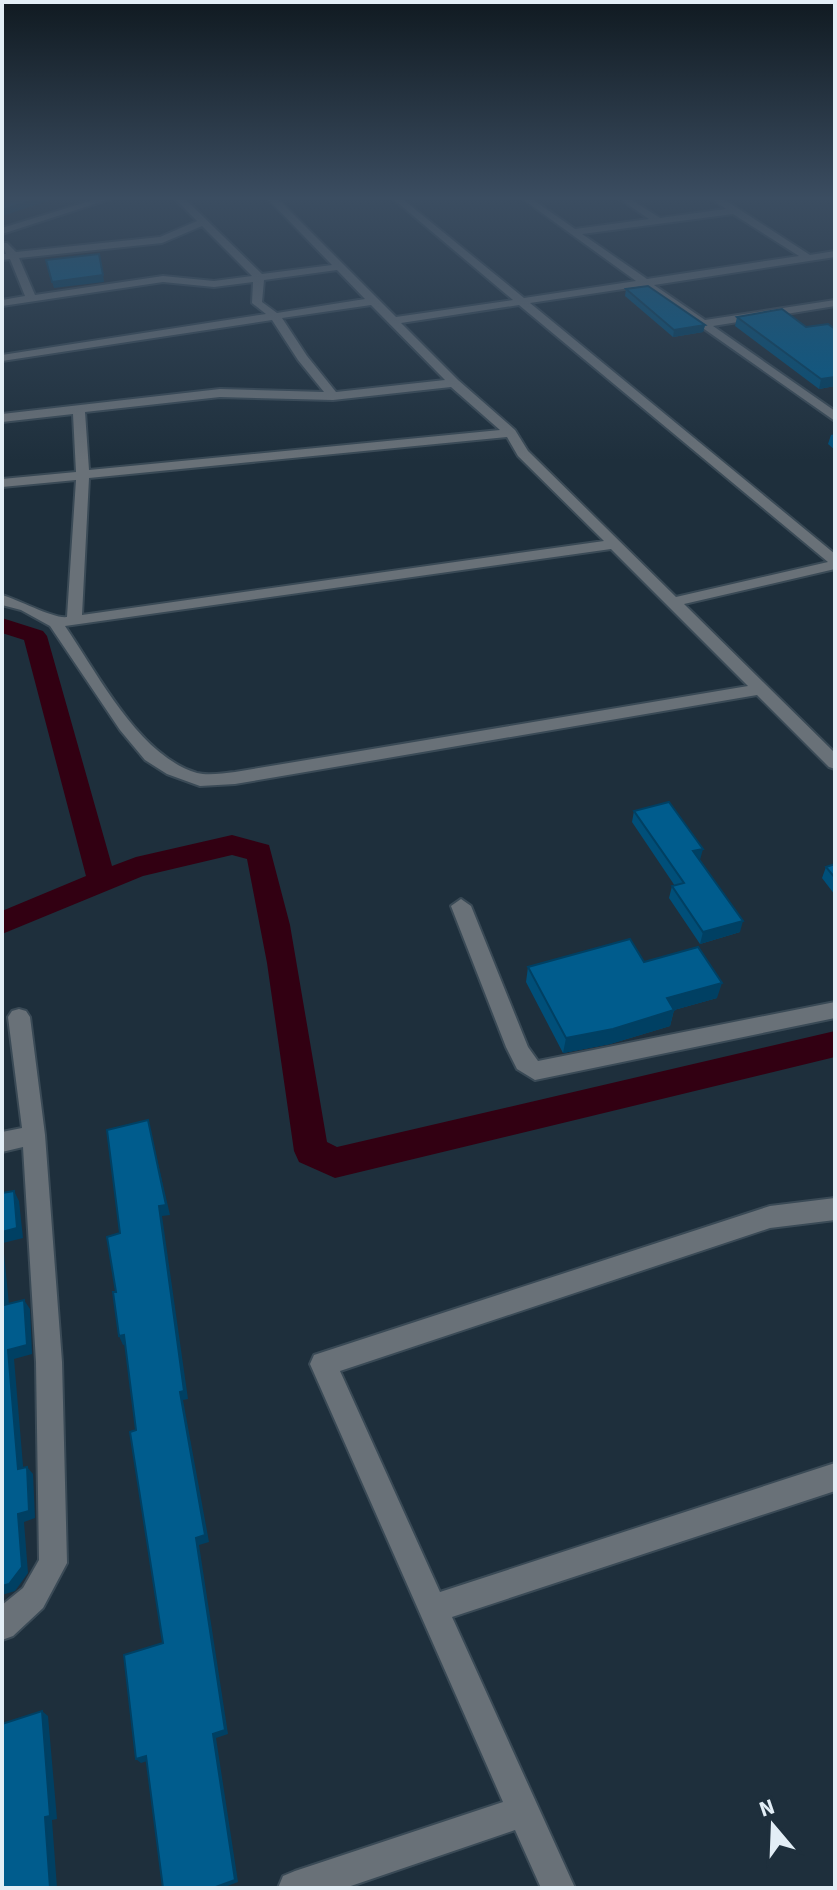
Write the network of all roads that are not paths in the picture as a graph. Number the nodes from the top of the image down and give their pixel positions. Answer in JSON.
{"nodes":[{"id":1,"x":24,"y":285,"type":"edge"},
{"id":2,"x":122,"y":285,"type":"edge"},
{"id":3,"x":258,"y":285,"type":"edge"},
{"id":4,"x":358,"y":285,"type":"edge"},
{"id":5,"x":504,"y":285,"type":"edge"},
{"id":6,"x":611,"y":285,"type":"edge"},
{"id":7,"x":652,"y":285,"type":"edge"},
{"id":8,"x":31,"y":299,"type":"junction"},
{"id":9,"x":521,"y":299,"type":"junction"},
{"id":10,"x":374,"y":301,"type":"junction"},
{"id":11,"x":2,"y":303,"type":"edge"},
{"id":12,"x":835,"y":303,"type":"edge"},
{"id":13,"x":275,"y":316,"type":"junction"},
{"id":14,"x":393,"y":321,"type":"junction"},
{"id":15,"x":703,"y":324,"type":"junction"},
{"id":16,"x":2,"y":358,"type":"edge"},
{"id":17,"x":454,"y":383,"type":"junction"},
{"id":18,"x":333,"y":396,"type":"junction"},
{"id":19,"x":79,"y":407,"type":"junction"},
{"id":20,"x":835,"y":417,"type":"edge"},
{"id":21,"x":2,"y":418,"type":"edge"},
{"id":22,"x":511,"y":433,"type":"junction"},
{"id":23,"x":83,"y":473,"type":"junction"},
{"id":24,"x":2,"y":483,"type":"edge"},
{"id":25,"x":614,"y":544,"type":"junction"},
{"id":26,"x":835,"y":563,"type":"edge"},
{"id":27,"x":2,"y":600,"type":"edge"},
{"id":28,"x":673,"y":602,"type":"junction"},
{"id":29,"x":74,"y":620,"type":"junction"},
{"id":30,"x":55,"y":623,"type":"junction"},
{"id":31,"x":761,"y":689,"type":"junction"},
{"id":32,"x":835,"y":763,"type":"edge"},
{"id":33,"x":461,"y":906,"type":"dead end"},
{"id":34,"x":835,"y":1010,"type":"edge"},
{"id":35,"x":19,"y":1017,"type":"dead end"},
{"id":36,"x":34,"y":1135,"type":"junction"},
{"id":37,"x":2,"y":1142,"type":"edge"},
{"id":38,"x":835,"y":1209,"type":"edge"},
{"id":39,"x":835,"y":1477,"type":"edge"},
{"id":40,"x":432,"y":1609,"type":"junction"},
{"id":41,"x":2,"y":1625,"type":"edge"},
{"id":42,"x":524,"y":1811,"type":"junction"},
{"id":43,"x":295,"y":1888,"type":"edge"},
{"id":44,"x":558,"y":1888,"type":"edge"}],
"edges":[{"from":1,"to":8,"type":"street"},
{"from":2,"to":8,"type":"street"},
{"from":3,"to":13,"type":"street"},
{"from":4,"to":10,"type":"street"},
{"from":5,"to":9,"type":"street"},
{"from":6,"to":9,"type":"street"},
{"from":7,"to":15,"type":"street"},
{"from":8,"to":11,"type":"street"},
{"from":9,"to":14,"type":"street"},
{"from":9,"to":26,"type":"street"},
{"from":10,"to":13,"type":"street"},
{"from":10,"to":14,"type":"street"},
{"from":12,"to":15,"type":"street"},
{"from":13,"to":16,"type":"street"},
{"from":13,"to":18,"type":"street"},
{"from":14,"to":17,"type":"street"},
{"from":15,"to":20,"type":"street"},
{"from":17,"to":18,"type":"street"},
{"from":17,"to":22,"type":"street"},
{"from":18,"to":19,"type":"street"},
{"from":19,"to":21,"type":"street"},
{"from":19,"to":23,"type":"street"},
{"from":22,"to":23,"type":"street"},
{"from":22,"to":25,"type":"street"},
{"from":23,"to":24,"type":"street"},
{"from":23,"to":29,"type":"street"},
{"from":25,"to":28,"type":"street"},
{"from":25,"to":29,"type":"street"},
{"from":26,"to":28,"type":"street"},
{"from":27,"to":30,"type":"street"},
{"from":28,"to":31,"type":"street"},
{"from":29,"to":30,"type":"street"},
{"from":30,"to":31,"type":"street"},
{"from":31,"to":32,"type":"street"},
{"from":33,"to":34,"type":"street"},
{"from":35,"to":36,"type":"street"},
{"from":36,"to":37,"type":"street"},
{"from":36,"to":41,"type":"street"},
{"from":38,"to":40,"type":"street"},
{"from":39,"to":40,"type":"street"},
{"from":40,"to":42,"type":"street"},
{"from":42,"to":43,"type":"street"},
{"from":42,"to":44,"type":"street"}]}
